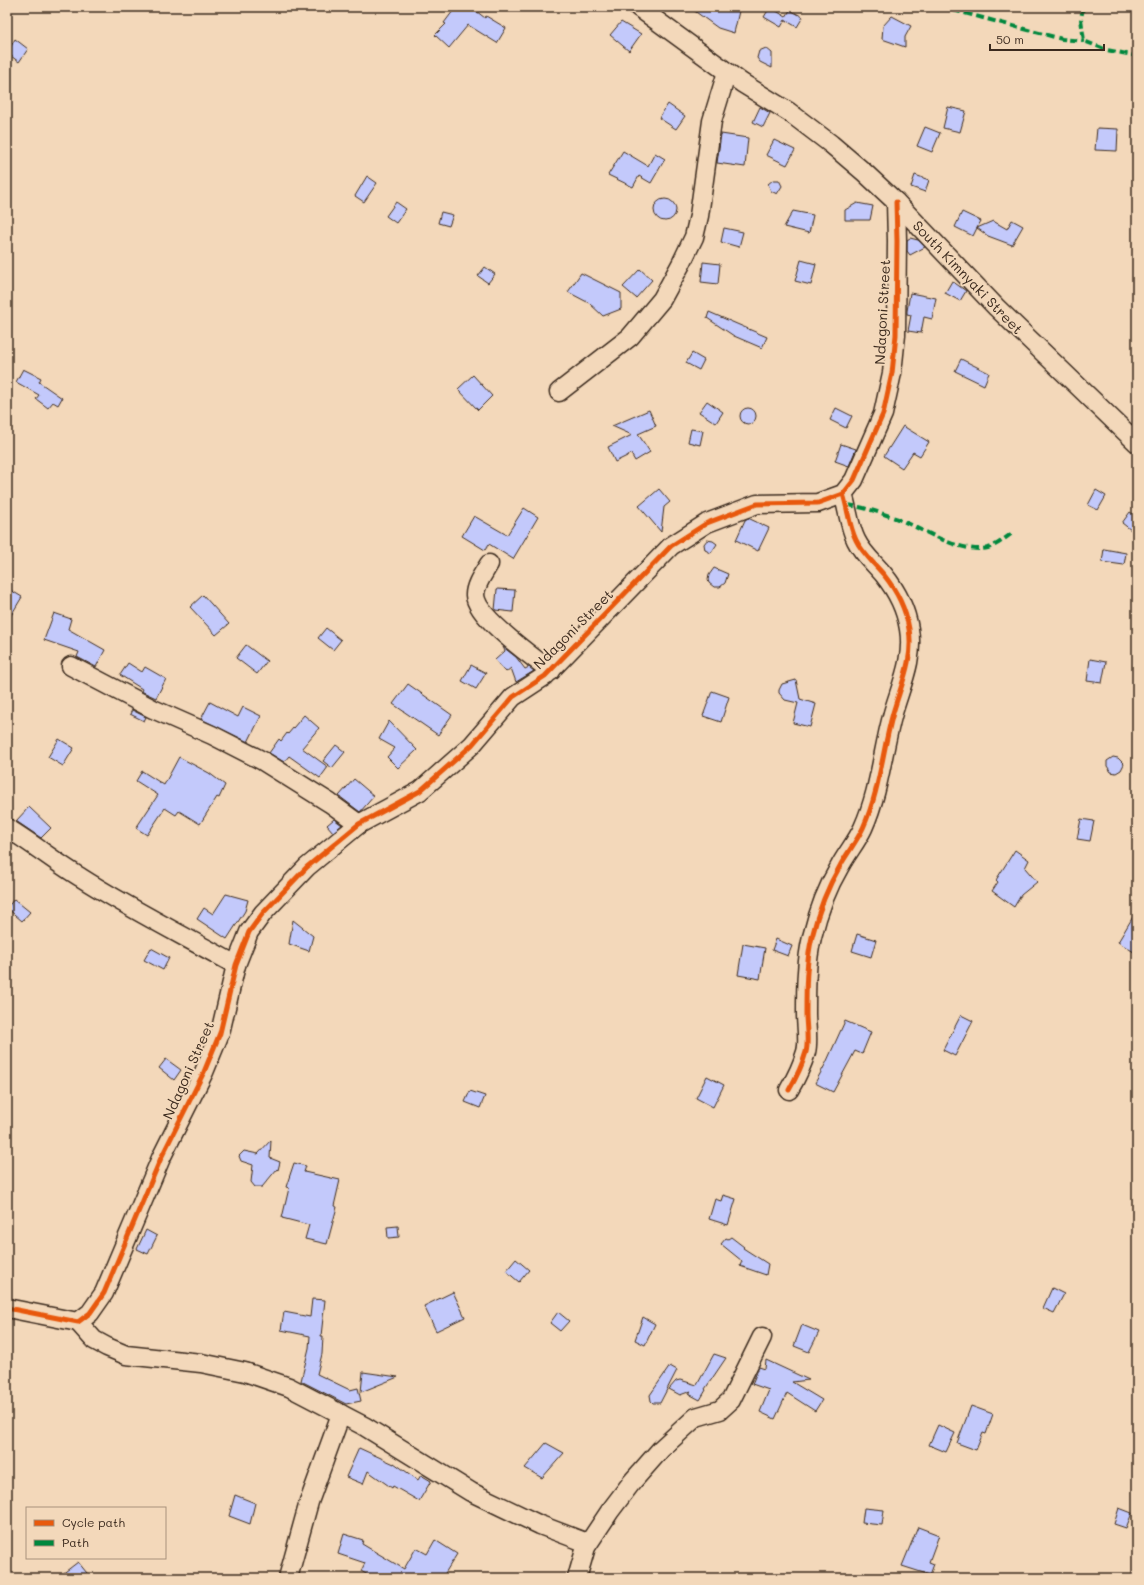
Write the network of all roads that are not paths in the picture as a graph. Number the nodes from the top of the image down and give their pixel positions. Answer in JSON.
{"nodes":[{"id":1,"x":638,"y":7,"type":"edge"},
{"id":2,"x":727,"y":72,"type":"junction"},
{"id":3,"x":896,"y":202,"type":"junction"},
{"id":4,"x":559,"y":392,"type":"dead end"},
{"id":5,"x":1137,"y":442,"type":"edge"},
{"id":6,"x":843,"y":494,"type":"junction"},
{"id":7,"x":489,"y":564,"type":"dead end"},
{"id":8,"x":71,"y":666,"type":"dead end"},
{"id":9,"x":551,"y":671,"type":"junction"},
{"id":10,"x":359,"y":824,"type":"junction"},
{"id":11,"x":7,"y":828,"type":"edge"},
{"id":12,"x":236,"y":965,"type":"junction"},
{"id":13,"x":789,"y":1090,"type":"dead end"},
{"id":14,"x":7,"y":1308,"type":"edge"},
{"id":15,"x":78,"y":1322,"type":"junction"},
{"id":16,"x":762,"y":1336,"type":"dead end"},
{"id":17,"x":341,"y":1414,"type":"junction"},
{"id":18,"x":586,"y":1547,"type":"junction"},
{"id":19,"x":288,"y":1578,"type":"edge"},
{"id":20,"x":577,"y":1578,"type":"edge"}],
"edges":[{"from":1,"to":2,"type":"street","name":"South Kimnyaki Street"},
{"from":2,"to":3,"type":"street","name":"South Kimnyaki Street"},
{"from":2,"to":4,"type":"street"},
{"from":3,"to":5,"type":"street","name":"South Kimnyaki Street"},
{"from":3,"to":6,"type":"street","name":"Ndagoni Street"},
{"from":6,"to":9,"type":"street","name":"Ndagoni Street"},
{"from":6,"to":13,"type":"street"},
{"from":7,"to":9,"type":"street"},
{"from":8,"to":10,"type":"street"},
{"from":9,"to":10,"type":"street","name":"Ndagoni Street"},
{"from":10,"to":12,"type":"street","name":"Ndagoni Street"},
{"from":11,"to":12,"type":"street"},
{"from":12,"to":15,"type":"street","name":"Ndagoni Street"},
{"from":14,"to":15,"type":"street"},
{"from":15,"to":17,"type":"street"},
{"from":16,"to":18,"type":"street"},
{"from":17,"to":18,"type":"street"},
{"from":17,"to":19,"type":"street"},
{"from":18,"to":20,"type":"street"}]}
